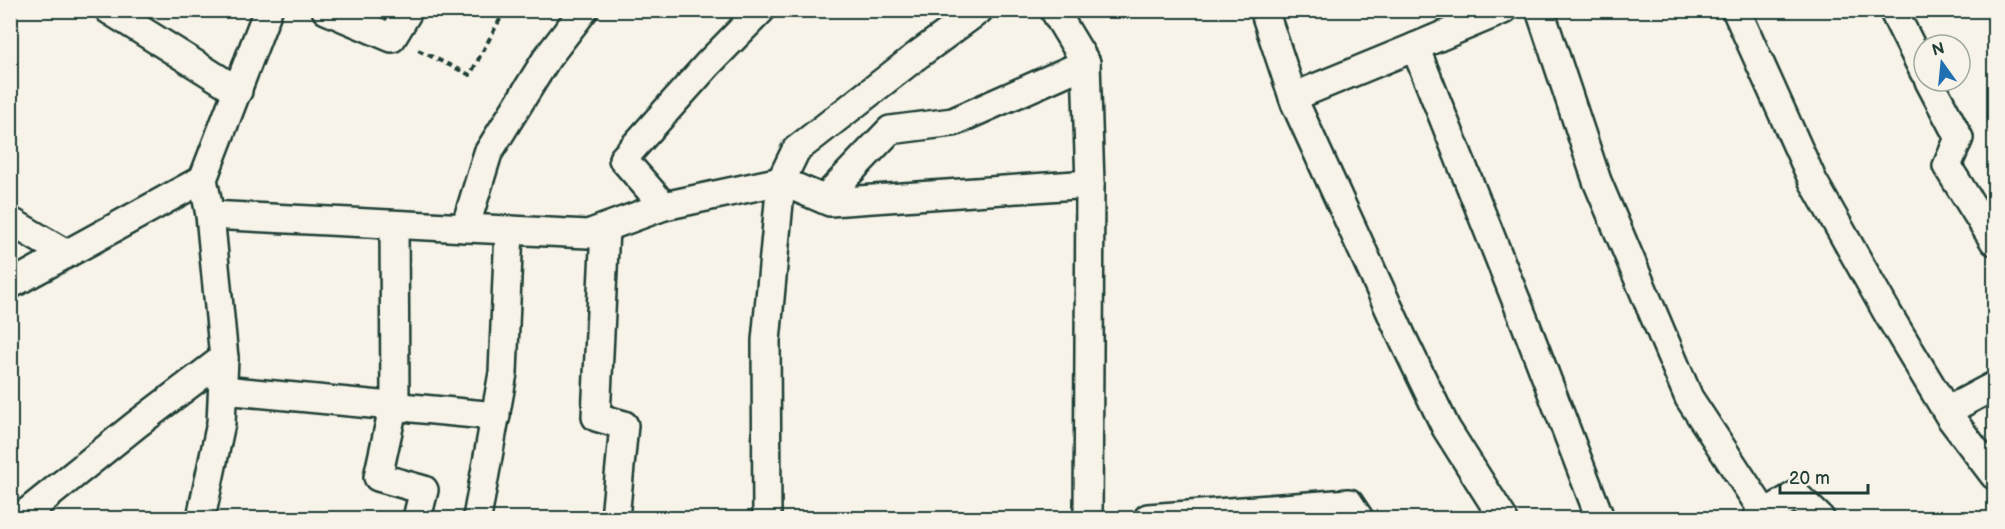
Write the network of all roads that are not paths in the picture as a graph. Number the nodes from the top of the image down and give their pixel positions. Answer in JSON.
{"nodes":[{"id":1,"x":109,"y":10,"type":"edge"},
{"id":2,"x":268,"y":10,"type":"edge"},
{"id":3,"x":326,"y":10,"type":"edge"},
{"id":4,"x":409,"y":10,"type":"edge"},
{"id":5,"x":584,"y":10,"type":"edge"},
{"id":6,"x":761,"y":10,"type":"edge"},
{"id":7,"x":979,"y":10,"type":"edge"},
{"id":8,"x":1054,"y":10,"type":"edge"},
{"id":9,"x":1264,"y":10,"type":"edge"},
{"id":10,"x":1503,"y":10,"type":"edge"},
{"id":11,"x":1540,"y":10,"type":"edge"},
{"id":12,"x":1737,"y":10,"type":"edge"},
{"id":13,"x":1893,"y":10,"type":"edge"},
{"id":14,"x":1415,"y":48,"type":"junction"},
{"id":15,"x":1912,"y":48,"type":"edge"},
{"id":16,"x":1086,"y":63,"type":"junction"},
{"id":17,"x":238,"y":91,"type":"junction"},
{"id":18,"x":1935,"y":93,"type":"edge"},
{"id":19,"x":1293,"y":97,"type":"junction"},
{"id":20,"x":203,"y":179,"type":"junction"},
{"id":21,"x":781,"y":181,"type":"junction"},
{"id":22,"x":1090,"y":184,"type":"junction"},
{"id":23,"x":824,"y":200,"type":"junction"},
{"id":24,"x":664,"y":206,"type":"junction"},
{"id":25,"x":210,"y":215,"type":"junction"},
{"id":26,"x":10,"y":221,"type":"edge"},
{"id":27,"x":394,"y":225,"type":"junction"},
{"id":28,"x":465,"y":228,"type":"junction"},
{"id":29,"x":605,"y":228,"type":"junction"},
{"id":30,"x":509,"y":230,"type":"junction"},
{"id":31,"x":1995,"y":242,"type":"edge"},
{"id":32,"x":66,"y":254,"type":"junction"},
{"id":33,"x":10,"y":285,"type":"edge"},
{"id":34,"x":224,"y":358,"type":"junction"},
{"id":35,"x":1995,"y":386,"type":"edge"},
{"id":36,"x":223,"y":390,"type":"junction"},
{"id":37,"x":393,"y":405,"type":"junction"},
{"id":38,"x":1947,"y":411,"type":"junction"},
{"id":39,"x":496,"y":416,"type":"junction"},
{"id":40,"x":1995,"y":475,"type":"edge"},
{"id":41,"x":1761,"y":516,"type":"edge"},
{"id":42,"x":27,"y":517,"type":"edge"},
{"id":43,"x":1498,"y":518,"type":"edge"},
{"id":44,"x":201,"y":519,"type":"edge"},
{"id":45,"x":417,"y":519,"type":"edge"},
{"id":46,"x":477,"y":519,"type":"edge"},
{"id":47,"x":615,"y":519,"type":"edge"},
{"id":48,"x":767,"y":519,"type":"edge"},
{"id":49,"x":1088,"y":519,"type":"edge"},
{"id":50,"x":1148,"y":519,"type":"edge"},
{"id":51,"x":1359,"y":519,"type":"edge"},
{"id":52,"x":1600,"y":519,"type":"edge"},
{"id":53,"x":1820,"y":519,"type":"edge"}],
"edges":[{"from":1,"to":17,"type":"street"},
{"from":2,"to":17,"type":"street"},
{"from":3,"to":4,"type":"street"},
{"from":5,"to":28,"type":"street"},
{"from":6,"to":24,"type":"street"},
{"from":7,"to":21,"type":"street"},
{"from":8,"to":16,"type":"street"},
{"from":9,"to":19,"type":"street"},
{"from":10,"to":14,"type":"street"},
{"from":11,"to":41,"type":"street"},
{"from":12,"to":38,"type":"street"},
{"from":13,"to":15,"type":"street"},
{"from":14,"to":19,"type":"street"},
{"from":14,"to":52,"type":"street"},
{"from":16,"to":22,"type":"street"},
{"from":16,"to":23,"type":"street"},
{"from":17,"to":20,"type":"street"},
{"from":18,"to":31,"type":"street"},
{"from":19,"to":43,"type":"street"},
{"from":20,"to":25,"type":"street"},
{"from":20,"to":32,"type":"street"},
{"from":21,"to":23,"type":"street"},
{"from":21,"to":24,"type":"street"},
{"from":21,"to":48,"type":"street"},
{"from":22,"to":23,"type":"street"},
{"from":22,"to":49,"type":"street"},
{"from":24,"to":29,"type":"street"},
{"from":25,"to":27,"type":"street"},
{"from":25,"to":34,"type":"street"},
{"from":26,"to":32,"type":"street"},
{"from":27,"to":28,"type":"street"},
{"from":27,"to":37,"type":"street"},
{"from":28,"to":30,"type":"street"},
{"from":29,"to":30,"type":"street"},
{"from":29,"to":47,"type":"street"},
{"from":30,"to":39,"type":"street"},
{"from":32,"to":33,"type":"street"},
{"from":34,"to":36,"type":"street"},
{"from":34,"to":42,"type":"street"},
{"from":35,"to":38,"type":"street"},
{"from":36,"to":37,"type":"street"},
{"from":36,"to":44,"type":"street"},
{"from":37,"to":39,"type":"street"},
{"from":37,"to":45,"type":"street"},
{"from":38,"to":40,"type":"street"},
{"from":39,"to":46,"type":"street"},
{"from":41,"to":53,"type":"street"},
{"from":50,"to":51,"type":"street"}]}
